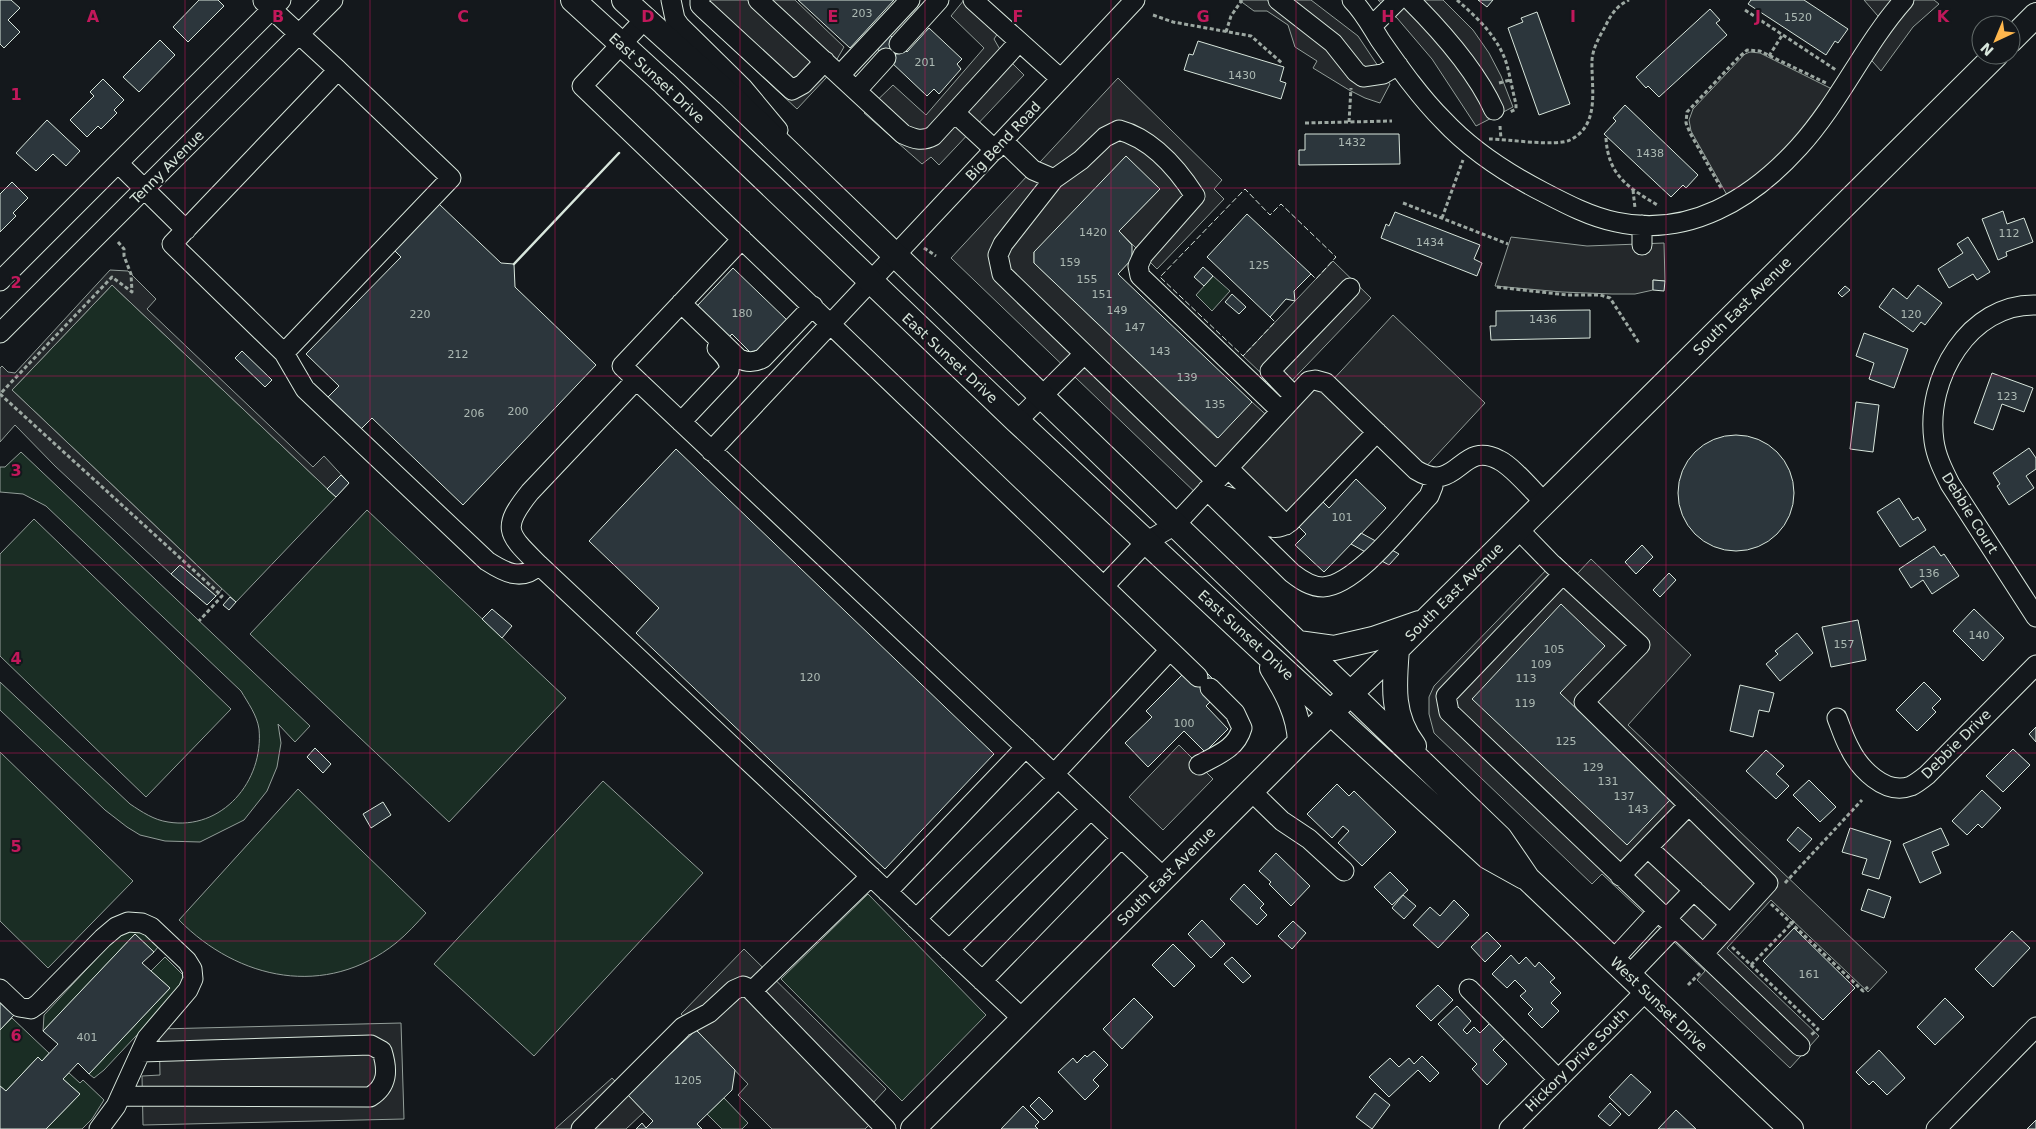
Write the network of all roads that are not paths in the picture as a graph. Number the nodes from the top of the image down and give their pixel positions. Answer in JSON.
{"nodes":[{"id":1,"x":333,"y":0,"type":"edge"},
{"id":2,"x":573,"y":0,"type":"edge"},
{"id":3,"x":624,"y":0,"type":"edge"},
{"id":4,"x":671,"y":0,"type":"edge"},
{"id":5,"x":700,"y":0,"type":"edge"},
{"id":6,"x":758,"y":0,"type":"edge"},
{"id":7,"x":910,"y":0,"type":"edge"},
{"id":8,"x":939,"y":0,"type":"edge"},
{"id":9,"x":973,"y":0,"type":"edge"},
{"id":10,"x":1135,"y":0,"type":"edge"},
{"id":11,"x":1278,"y":0,"type":"edge"},
{"id":12,"x":1352,"y":0,"type":"edge"},
{"id":13,"x":1398,"y":0,"type":"edge"},
{"id":14,"x":1410,"y":0,"type":"edge"},
{"id":15,"x":1904,"y":0,"type":"edge"},
{"id":16,"x":272,"y":3,"type":"edge"},
{"id":17,"x":2036,"y":15,"type":"edge"},
{"id":18,"x":645,"y":19,"type":"junction"},
{"id":19,"x":1372,"y":26,"type":"junction"},
{"id":20,"x":2021,"y":30,"type":"edge"},
{"id":21,"x":299,"y":34,"type":"junction"},
{"id":22,"x":1019,"y":42,"type":"junction"},
{"id":23,"x":622,"y":44,"type":"junction"},
{"id":24,"x":899,"y":44,"type":"dead end"},
{"id":25,"x":886,"y":58,"type":"dead end"},
{"id":26,"x":825,"y":61,"type":"junction"},
{"id":27,"x":1398,"y":65,"type":"junction"},
{"id":28,"x":1986,"y":65,"type":"edge"},
{"id":29,"x":338,"y":70,"type":"junction"},
{"id":30,"x":840,"y":75,"type":"junction"},
{"id":31,"x":1061,"y":79,"type":"junction"},
{"id":32,"x":857,"y":90,"type":"junction"},
{"id":33,"x":1494,"y":110,"type":"dead end"},
{"id":34,"x":955,"y":113,"type":"junction"},
{"id":35,"x":999,"y":145,"type":"junction"},
{"id":36,"x":118,"y":163,"type":"junction"},
{"id":37,"x":814,"y":177,"type":"junction"},
{"id":38,"x":1054,"y":179,"type":"junction"},
{"id":39,"x":144,"y":189,"type":"junction"},
{"id":40,"x":1639,"y":219,"type":"junction"},
{"id":41,"x":186,"y":230,"type":"junction"},
{"id":42,"x":742,"y":238,"type":"junction"},
{"id":43,"x":1642,"y":245,"type":"dead end"},
{"id":44,"x":895,"y":256,"type":"junction"},
{"id":45,"x":0,"y":280,"type":"edge"},
{"id":46,"x":870,"y":282,"type":"junction"},
{"id":47,"x":1350,"y":288,"type":"dead end"},
{"id":48,"x":2036,"y":305,"type":"edge"},
{"id":49,"x":679,"y":306,"type":"junction"},
{"id":50,"x":813,"y":306,"type":"junction"},
{"id":51,"x":830,"y":323,"type":"junction"},
{"id":52,"x":0,"y":333,"type":"edge"},
{"id":53,"x":284,"y":353,"type":"junction"},
{"id":54,"x":1084,"y":354,"type":"junction"},
{"id":55,"x":636,"y":380,"type":"junction"},
{"id":56,"x":1294,"y":396,"type":"junction"},
{"id":57,"x":1043,"y":398,"type":"junction"},
{"id":58,"x":1281,"y":411,"type":"junction"},
{"id":59,"x":1017,"y":421,"type":"junction"},
{"id":60,"x":681,"y":422,"type":"junction"},
{"id":61,"x":1377,"y":432,"type":"junction"},
{"id":62,"x":711,"y":450,"type":"junction"},
{"id":63,"x":1433,"y":478,"type":"junction"},
{"id":64,"x":1217,"y":480,"type":"junction"},
{"id":65,"x":1544,"y":502,"type":"junction"},
{"id":66,"x":1286,"y":525,"type":"junction"},
{"id":67,"x":1175,"y":526,"type":"junction"},
{"id":68,"x":1517,"y":528,"type":"junction"},
{"id":69,"x":1146,"y":542,"type":"junction"},
{"id":70,"x":539,"y":565,"type":"junction"},
{"id":71,"x":1563,"y":574,"type":"junction"},
{"id":72,"x":1104,"y":586,"type":"junction"},
{"id":73,"x":2036,"y":617,"type":"edge"},
{"id":74,"x":1425,"y":620,"type":"junction"},
{"id":75,"x":1298,"y":643,"type":"junction"},
{"id":76,"x":1261,"y":649,"type":"junction"},
{"id":77,"x":1397,"y":649,"type":"junction"},
{"id":78,"x":1170,"y":650,"type":"junction"},
{"id":79,"x":2036,"y":665,"type":"edge"},
{"id":80,"x":1350,"y":694,"type":"junction"},
{"id":81,"x":1330,"y":712,"type":"junction"},
{"id":82,"x":1837,"y":718,"type":"dead end"},
{"id":83,"x":1300,"y":742,"type":"junction"},
{"id":84,"x":1026,"y":747,"type":"junction"},
{"id":85,"x":1199,"y":765,"type":"dead end"},
{"id":86,"x":1056,"y":776,"type":"junction"},
{"id":87,"x":1442,"y":783,"type":"junction"},
{"id":88,"x":1251,"y":791,"type":"junction"},
{"id":89,"x":1689,"y":804,"type":"junction"},
{"id":90,"x":1091,"y":809,"type":"junction"},
{"id":91,"x":1122,"y":838,"type":"junction"},
{"id":92,"x":1648,"y":848,"type":"junction"},
{"id":93,"x":1344,"y":871,"type":"dead end"},
{"id":94,"x":871,"y":876,"type":"junction"},
{"id":95,"x":1620,"y":876,"type":"junction"},
{"id":96,"x":1164,"y":878,"type":"junction"},
{"id":97,"x":1528,"y":879,"type":"junction"},
{"id":98,"x":1694,"y":890,"type":"junction"},
{"id":99,"x":887,"y":892,"type":"junction"},
{"id":100,"x":916,"y":919,"type":"junction"},
{"id":101,"x":1666,"y":919,"type":"junction"},
{"id":102,"x":1730,"y":924,"type":"junction"},
{"id":103,"x":949,"y":950,"type":"junction"},
{"id":104,"x":1703,"y":954,"type":"junction"},
{"id":105,"x":1629,"y":975,"type":"junction"},
{"id":106,"x":982,"y":981,"type":"junction"},
{"id":107,"x":0,"y":989,"type":"edge"},
{"id":108,"x":1469,"y":989,"type":"dead end"},
{"id":109,"x":752,"y":991,"type":"junction"},
{"id":110,"x":1023,"y":1019,"type":"junction"},
{"id":111,"x":2036,"y":1027,"type":"edge"},
{"id":112,"x":1800,"y":1046,"type":"road end"},
{"id":113,"x":141,"y":1052,"type":"junction"},
{"id":114,"x":1558,"y":1079,"type":"junction"},
{"id":115,"x":121,"y":1096,"type":"junction"},
{"id":116,"x":99,"y":1129,"type":"edge"},
{"id":117,"x":580,"y":1129,"type":"edge"},
{"id":118,"x":886,"y":1129,"type":"edge"},
{"id":119,"x":913,"y":1129,"type":"edge"},
{"id":120,"x":1509,"y":1129,"type":"edge"},
{"id":121,"x":1791,"y":1129,"type":"edge"},
{"id":122,"x":1936,"y":1129,"type":"edge"}],
"edges":[{"from":1,"to":21,"type":"street","name":"Tenny Avenue"},
{"from":2,"to":23,"type":"main road","name":"East Sunset Drive"},
{"from":3,"to":18,"type":"main road"},
{"from":4,"to":37,"type":"street"},
{"from":5,"to":26,"type":"street"},
{"from":6,"to":26,"type":"street"},
{"from":7,"to":30,"type":"street"},
{"from":8,"to":24,"type":"street"},
{"from":9,"to":22,"type":"street"},
{"from":10,"to":31,"type":"street","name":"Big Bend Road"},
{"from":11,"to":27,"type":"street"},
{"from":12,"to":19,"type":"street"},
{"from":13,"to":19,"type":"street"},
{"from":14,"to":33,"type":"street"},
{"from":15,"to":40,"type":"street"},
{"from":16,"to":21,"type":"street"},
{"from":16,"to":36,"type":"street"},
{"from":17,"to":20,"type":"main road"},
{"from":18,"to":23,"type":"street"},
{"from":18,"to":37,"type":"main road"},
{"from":19,"to":27,"type":"street"},
{"from":21,"to":29,"type":"street"},
{"from":21,"to":39,"type":"street","name":"Tenny Avenue"},
{"from":22,"to":31,"type":"street"},
{"from":22,"to":34,"type":"street"},
{"from":23,"to":42,"type":"street"},
{"from":23,"to":46,"type":"main road","name":"East Sunset Drive"},
{"from":25,"to":32,"type":"street"},
{"from":26,"to":30,"type":"street"},
{"from":27,"to":40,"type":"street"},
{"from":28,"to":65,"type":"main road","name":"South East Avenue"},
{"from":29,"to":41,"type":"street"},
{"from":29,"to":53,"type":"street"},
{"from":30,"to":32,"type":"street"},
{"from":31,"to":35,"type":"street","name":"Big Bend Road"},
{"from":32,"to":34,"type":"street"},
{"from":34,"to":35,"type":"street"},
{"from":35,"to":38,"type":"street"},
{"from":35,"to":44,"type":"street","name":"Big Bend Road"},
{"from":36,"to":39,"type":"street"},
{"from":36,"to":45,"type":"street"},
{"from":37,"to":44,"type":"main road"},
{"from":38,"to":54,"type":"street"},
{"from":38,"to":58,"type":"street"},
{"from":39,"to":41,"type":"street"},
{"from":39,"to":52,"type":"street","name":"Tenny Avenue"},
{"from":40,"to":43,"type":"street"},
{"from":41,"to":53,"type":"street"},
{"from":42,"to":49,"type":"street"},
{"from":42,"to":50,"type":"street"},
{"from":44,"to":46,"type":"street","name":"Big Bend Road"},
{"from":44,"to":57,"type":"main road"},
{"from":46,"to":51,"type":"street","name":"Big Bend Road"},
{"from":46,"to":59,"type":"main road","name":"East Sunset Drive"},
{"from":47,"to":56,"type":"street"},
{"from":48,"to":73,"type":"street","name":"Debbie Court"},
{"from":49,"to":50,"type":"street"},
{"from":49,"to":55,"type":"street"},
{"from":49,"to":60,"type":"street"},
{"from":50,"to":51,"type":"street"},
{"from":51,"to":62,"type":"street","name":"Big Bend Road"},
{"from":51,"to":72,"type":"street"},
{"from":53,"to":70,"type":"street"},
{"from":54,"to":57,"type":"street"},
{"from":54,"to":64,"type":"street"},
{"from":55,"to":60,"type":"street"},
{"from":55,"to":70,"type":"street"},
{"from":56,"to":58,"type":"street"},
{"from":56,"to":61,"type":"street"},
{"from":57,"to":59,"type":"street"},
{"from":57,"to":67,"type":"main road"},
{"from":58,"to":64,"type":"street"},
{"from":59,"to":69,"type":"main road","name":"East Sunset Drive"},
{"from":60,"to":62,"type":"street"},
{"from":61,"to":63,"type":"street"},
{"from":61,"to":66,"type":"street"},
{"from":62,"to":84,"type":"street"},
{"from":63,"to":64,"type":"street"},
{"from":63,"to":65,"type":"street"},
{"from":64,"to":66,"type":"street"},
{"from":64,"to":66,"type":"street"},
{"from":64,"to":67,"type":"street"},
{"from":65,"to":68,"type":"main road","name":"South East Avenue"},
{"from":67,"to":69,"type":"street"},
{"from":67,"to":75,"type":"main road"},
{"from":68,"to":71,"type":"street"},
{"from":68,"to":74,"type":"main road","name":"South East Avenue"},
{"from":69,"to":72,"type":"street"},
{"from":69,"to":76,"type":"main road","name":"East Sunset Drive"},
{"from":70,"to":94,"type":"street"},
{"from":71,"to":89,"type":"street"},
{"from":71,"to":95,"type":"street"},
{"from":72,"to":78,"type":"street"},
{"from":74,"to":75,"type":"main road"},
{"from":74,"to":77,"type":"main road","name":"South East Avenue"},
{"from":75,"to":80,"type":"main road"},
{"from":76,"to":81,"type":"main road","name":"East Sunset Drive"},
{"from":76,"to":83,"type":"main road"},
{"from":77,"to":80,"type":"main road","name":"South East Avenue"},
{"from":77,"to":87,"type":"main road"},
{"from":78,"to":85,"type":"street"},
{"from":78,"to":86,"type":"street"},
{"from":79,"to":82,"type":"street","name":"Debbie Drive"},
{"from":80,"to":81,"type":"main road","name":"South East Avenue"},
{"from":80,"to":87,"type":"main road","name":"West Sunset Drive"},
{"from":81,"to":83,"type":"main road","name":"South East Avenue"},
{"from":81,"to":97,"type":"main road","name":"West Sunset Drive"},
{"from":83,"to":88,"type":"main road","name":"South East Avenue"},
{"from":84,"to":86,"type":"street"},
{"from":84,"to":99,"type":"street"},
{"from":86,"to":90,"type":"street"},
{"from":86,"to":100,"type":"street"},
{"from":87,"to":97,"type":"main road","name":"West Sunset Drive"},
{"from":88,"to":93,"type":"street"},
{"from":88,"to":96,"type":"main road","name":"South East Avenue"},
{"from":89,"to":92,"type":"street"},
{"from":89,"to":102,"type":"street"},
{"from":90,"to":91,"type":"street"},
{"from":90,"to":103,"type":"street"},
{"from":91,"to":96,"type":"street"},
{"from":91,"to":106,"type":"street"},
{"from":92,"to":95,"type":"street"},
{"from":92,"to":98,"type":"street"},
{"from":94,"to":99,"type":"street"},
{"from":94,"to":109,"type":"street"},
{"from":95,"to":101,"type":"street"},
{"from":96,"to":110,"type":"main road","name":"South East Avenue"},
{"from":97,"to":105,"type":"main road","name":"West Sunset Drive"},
{"from":98,"to":101,"type":"street","name":"Hickory Drive South"},
{"from":98,"to":102,"type":"street"},
{"from":99,"to":100,"type":"street"},
{"from":100,"to":103,"type":"street"},
{"from":101,"to":104,"type":"street"},
{"from":101,"to":105,"type":"street","name":"Hickory Drive South"},
{"from":102,"to":104,"type":"street"},
{"from":103,"to":106,"type":"street"},
{"from":104,"to":112,"type":"street"},
{"from":105,"to":114,"type":"street","name":"Hickory Drive South"},
{"from":105,"to":121,"type":"main road","name":"West Sunset Drive"},
{"from":106,"to":110,"type":"street"},
{"from":107,"to":113,"type":"street"},
{"from":108,"to":114,"type":"street"},
{"from":109,"to":117,"type":"street"},
{"from":109,"to":118,"type":"street"},
{"from":110,"to":119,"type":"main road","name":"South East Avenue"},
{"from":111,"to":122,"type":"street"},
{"from":113,"to":115,"type":"street"},
{"from":113,"to":115,"type":"street"},
{"from":114,"to":120,"type":"street","name":"Hickory Drive South"},
{"from":115,"to":116,"type":"street"}]}
